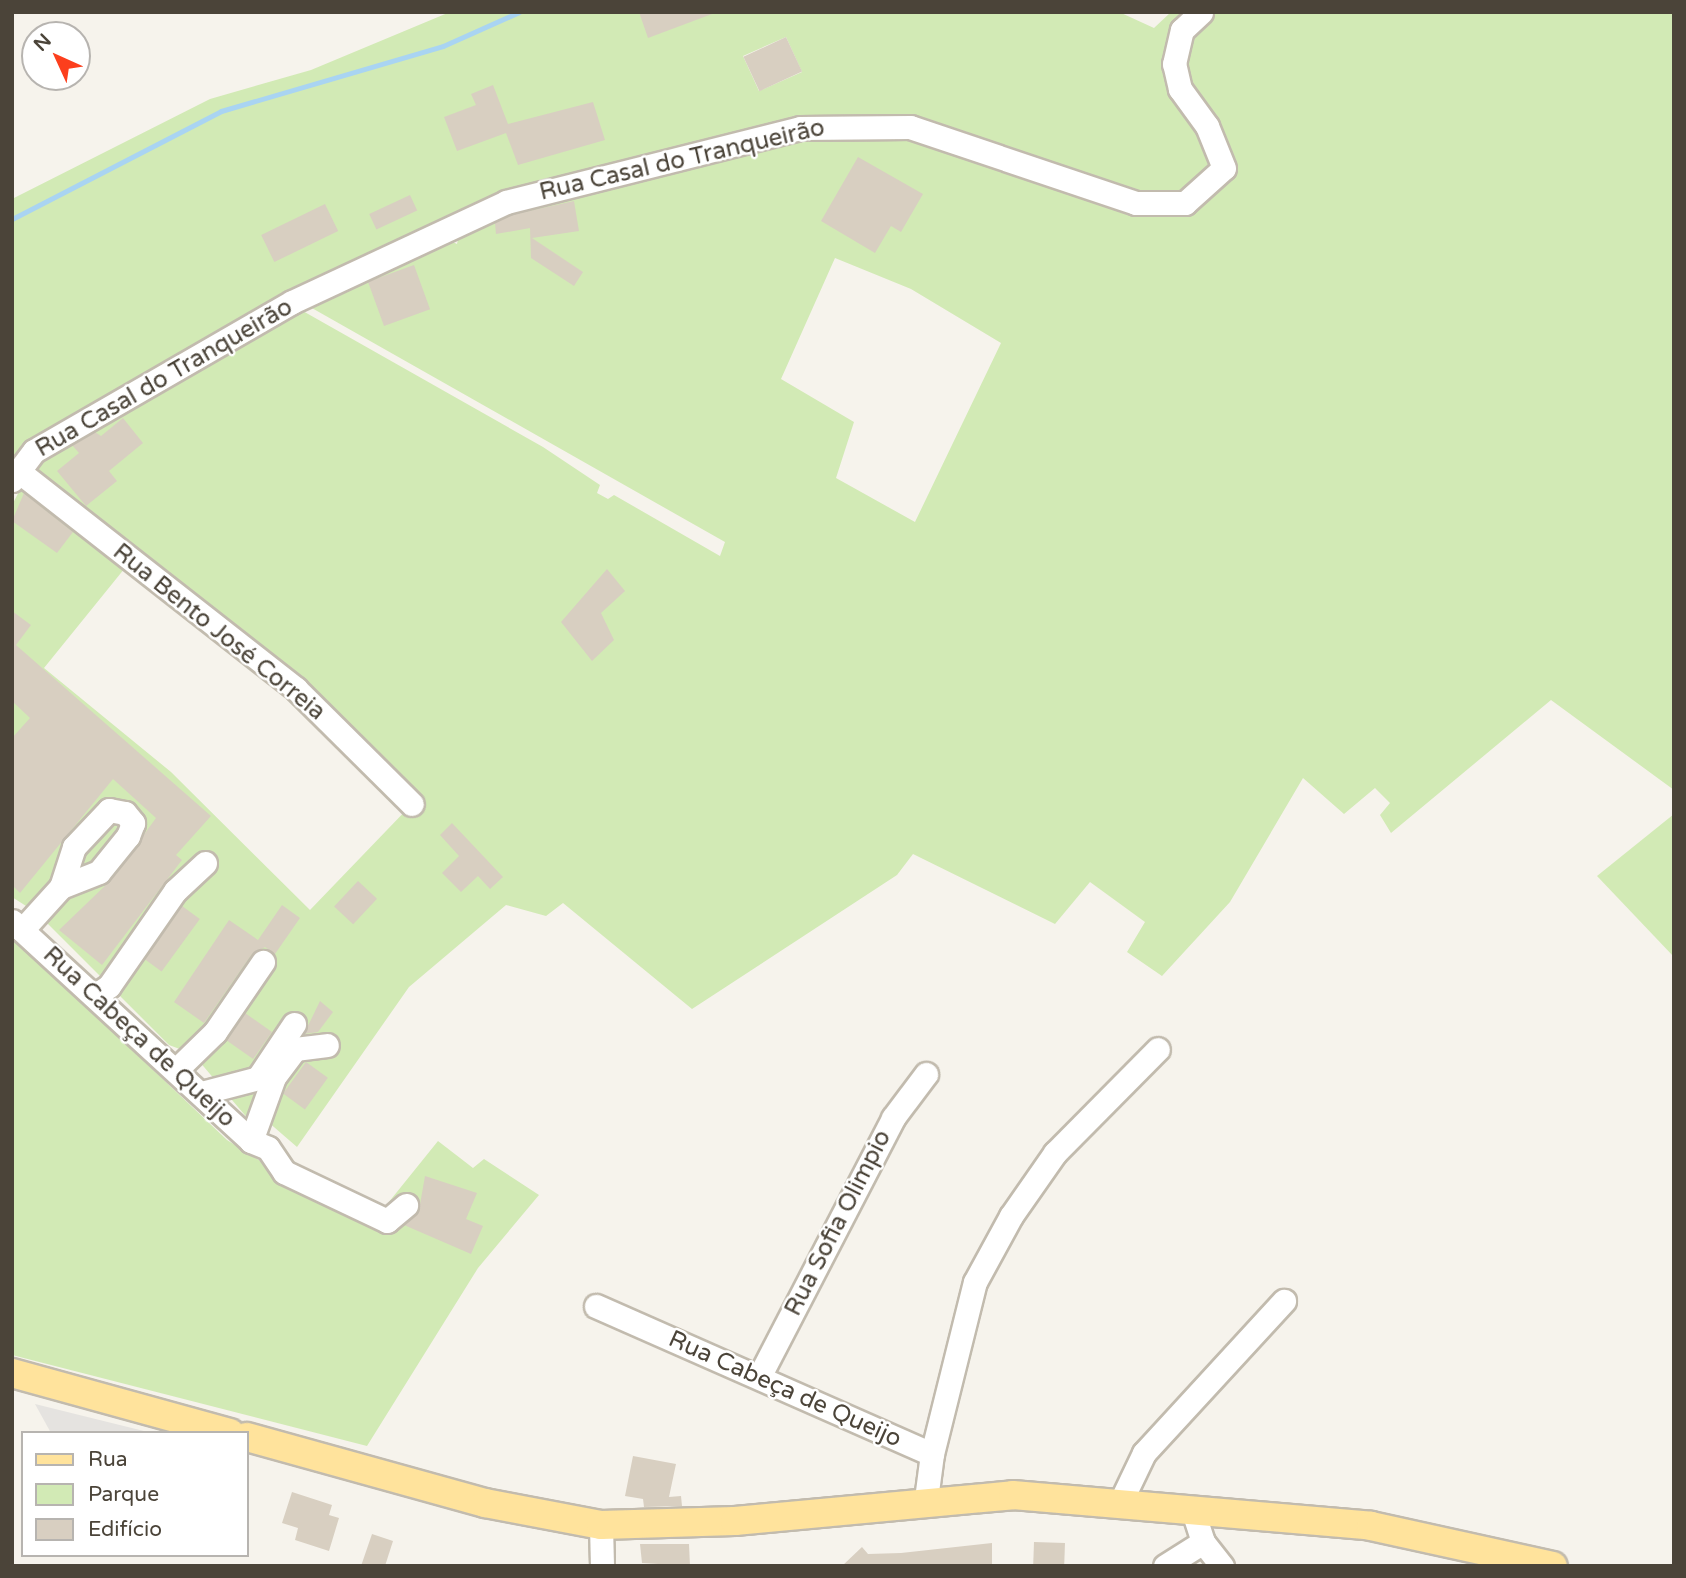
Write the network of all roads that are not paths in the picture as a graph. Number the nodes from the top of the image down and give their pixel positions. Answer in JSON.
{"nodes":[{"id":1,"x":1201,"y":12,"type":"edge"},
{"id":2,"x":15,"y":475,"type":"edge"},
{"id":3,"x":412,"y":804,"type":"dead end"},
{"id":4,"x":205,"y":863,"type":"dead end"},
{"id":5,"x":61,"y":887,"type":"dead end"},
{"id":6,"x":17,"y":925,"type":"edge"},
{"id":7,"x":263,"y":962,"type":"dead end"},
{"id":8,"x":96,"y":995,"type":"junction"},
{"id":9,"x":294,"y":1024,"type":"dead end"},
{"id":10,"x":327,"y":1045,"type":"dead end"},
{"id":11,"x":1158,"y":1049,"type":"dead end"},
{"id":12,"x":177,"y":1069,"type":"junction"},
{"id":13,"x":926,"y":1074,"type":"dead end"},
{"id":14,"x":201,"y":1093,"type":"junction"},
{"id":15,"x":260,"y":1144,"type":"junction"},
{"id":16,"x":406,"y":1205,"type":"dead end"},
{"id":17,"x":1284,"y":1301,"type":"dead end"},
{"id":18,"x":596,"y":1306,"type":"dead end"},
{"id":19,"x":12,"y":1373,"type":"edge"},
{"id":20,"x":759,"y":1377,"type":"junction"},
{"id":21,"x":223,"y":1431,"type":"edge"},
{"id":22,"x":248,"y":1437,"type":"edge"},
{"id":23,"x":932,"y":1454,"type":"junction"},
{"id":24,"x":926,"y":1499,"type":"junction"},
{"id":25,"x":1121,"y":1501,"type":"junction"},
{"id":26,"x":1192,"y":1508,"type":"junction"},
{"id":27,"x":601,"y":1525,"type":"junction"},
{"id":28,"x":1203,"y":1542,"type":"junction"},
{"id":29,"x":602,"y":1566,"type":"edge"},
{"id":30,"x":1165,"y":1566,"type":"edge"},
{"id":31,"x":1222,"y":1566,"type":"edge"},
{"id":32,"x":1553,"y":1566,"type":"edge"}],
"edges":[{"from":1,"to":2,"type":"street","name":"Rua Casal do Tranqueirão"},
{"from":2,"to":3,"type":"street","name":"Rua Bento José Correia"},
{"from":4,"to":8,"type":"street"},
{"from":5,"to":6,"type":"street"},
{"from":6,"to":8,"type":"street","name":"Rua Cabeça de Queijo"},
{"from":7,"to":12,"type":"street"},
{"from":8,"to":12,"type":"street","name":"Rua Cabeça de Queijo"},
{"from":9,"to":14,"type":"street"},
{"from":10,"to":15,"type":"street"},
{"from":11,"to":23,"type":"street"},
{"from":12,"to":14,"type":"street","name":"Rua Cabeça de Queijo"},
{"from":13,"to":20,"type":"street","name":"Rua Sofia Olimpio"},
{"from":14,"to":15,"type":"street","name":"Rua Cabeça de Queijo"},
{"from":15,"to":16,"type":"street","name":"Rua Cabeça de Queijo"},
{"from":17,"to":25,"type":"street"},
{"from":18,"to":20,"type":"street","name":"Rua Cabeça de Queijo"},
{"from":19,"to":21,"type":"main road"},
{"from":20,"to":23,"type":"street","name":"Rua Cabeça de Queijo"},
{"from":22,"to":27,"type":"main road"},
{"from":23,"to":24,"type":"street","name":"Rua Cabeça de Queijo"},
{"from":24,"to":25,"type":"main road"},
{"from":24,"to":27,"type":"main road"},
{"from":25,"to":26,"type":"main road"},
{"from":26,"to":28,"type":"street"},
{"from":26,"to":32,"type":"main road"},
{"from":27,"to":29,"type":"street"},
{"from":28,"to":30,"type":"street"},
{"from":28,"to":31,"type":"street"}]}
